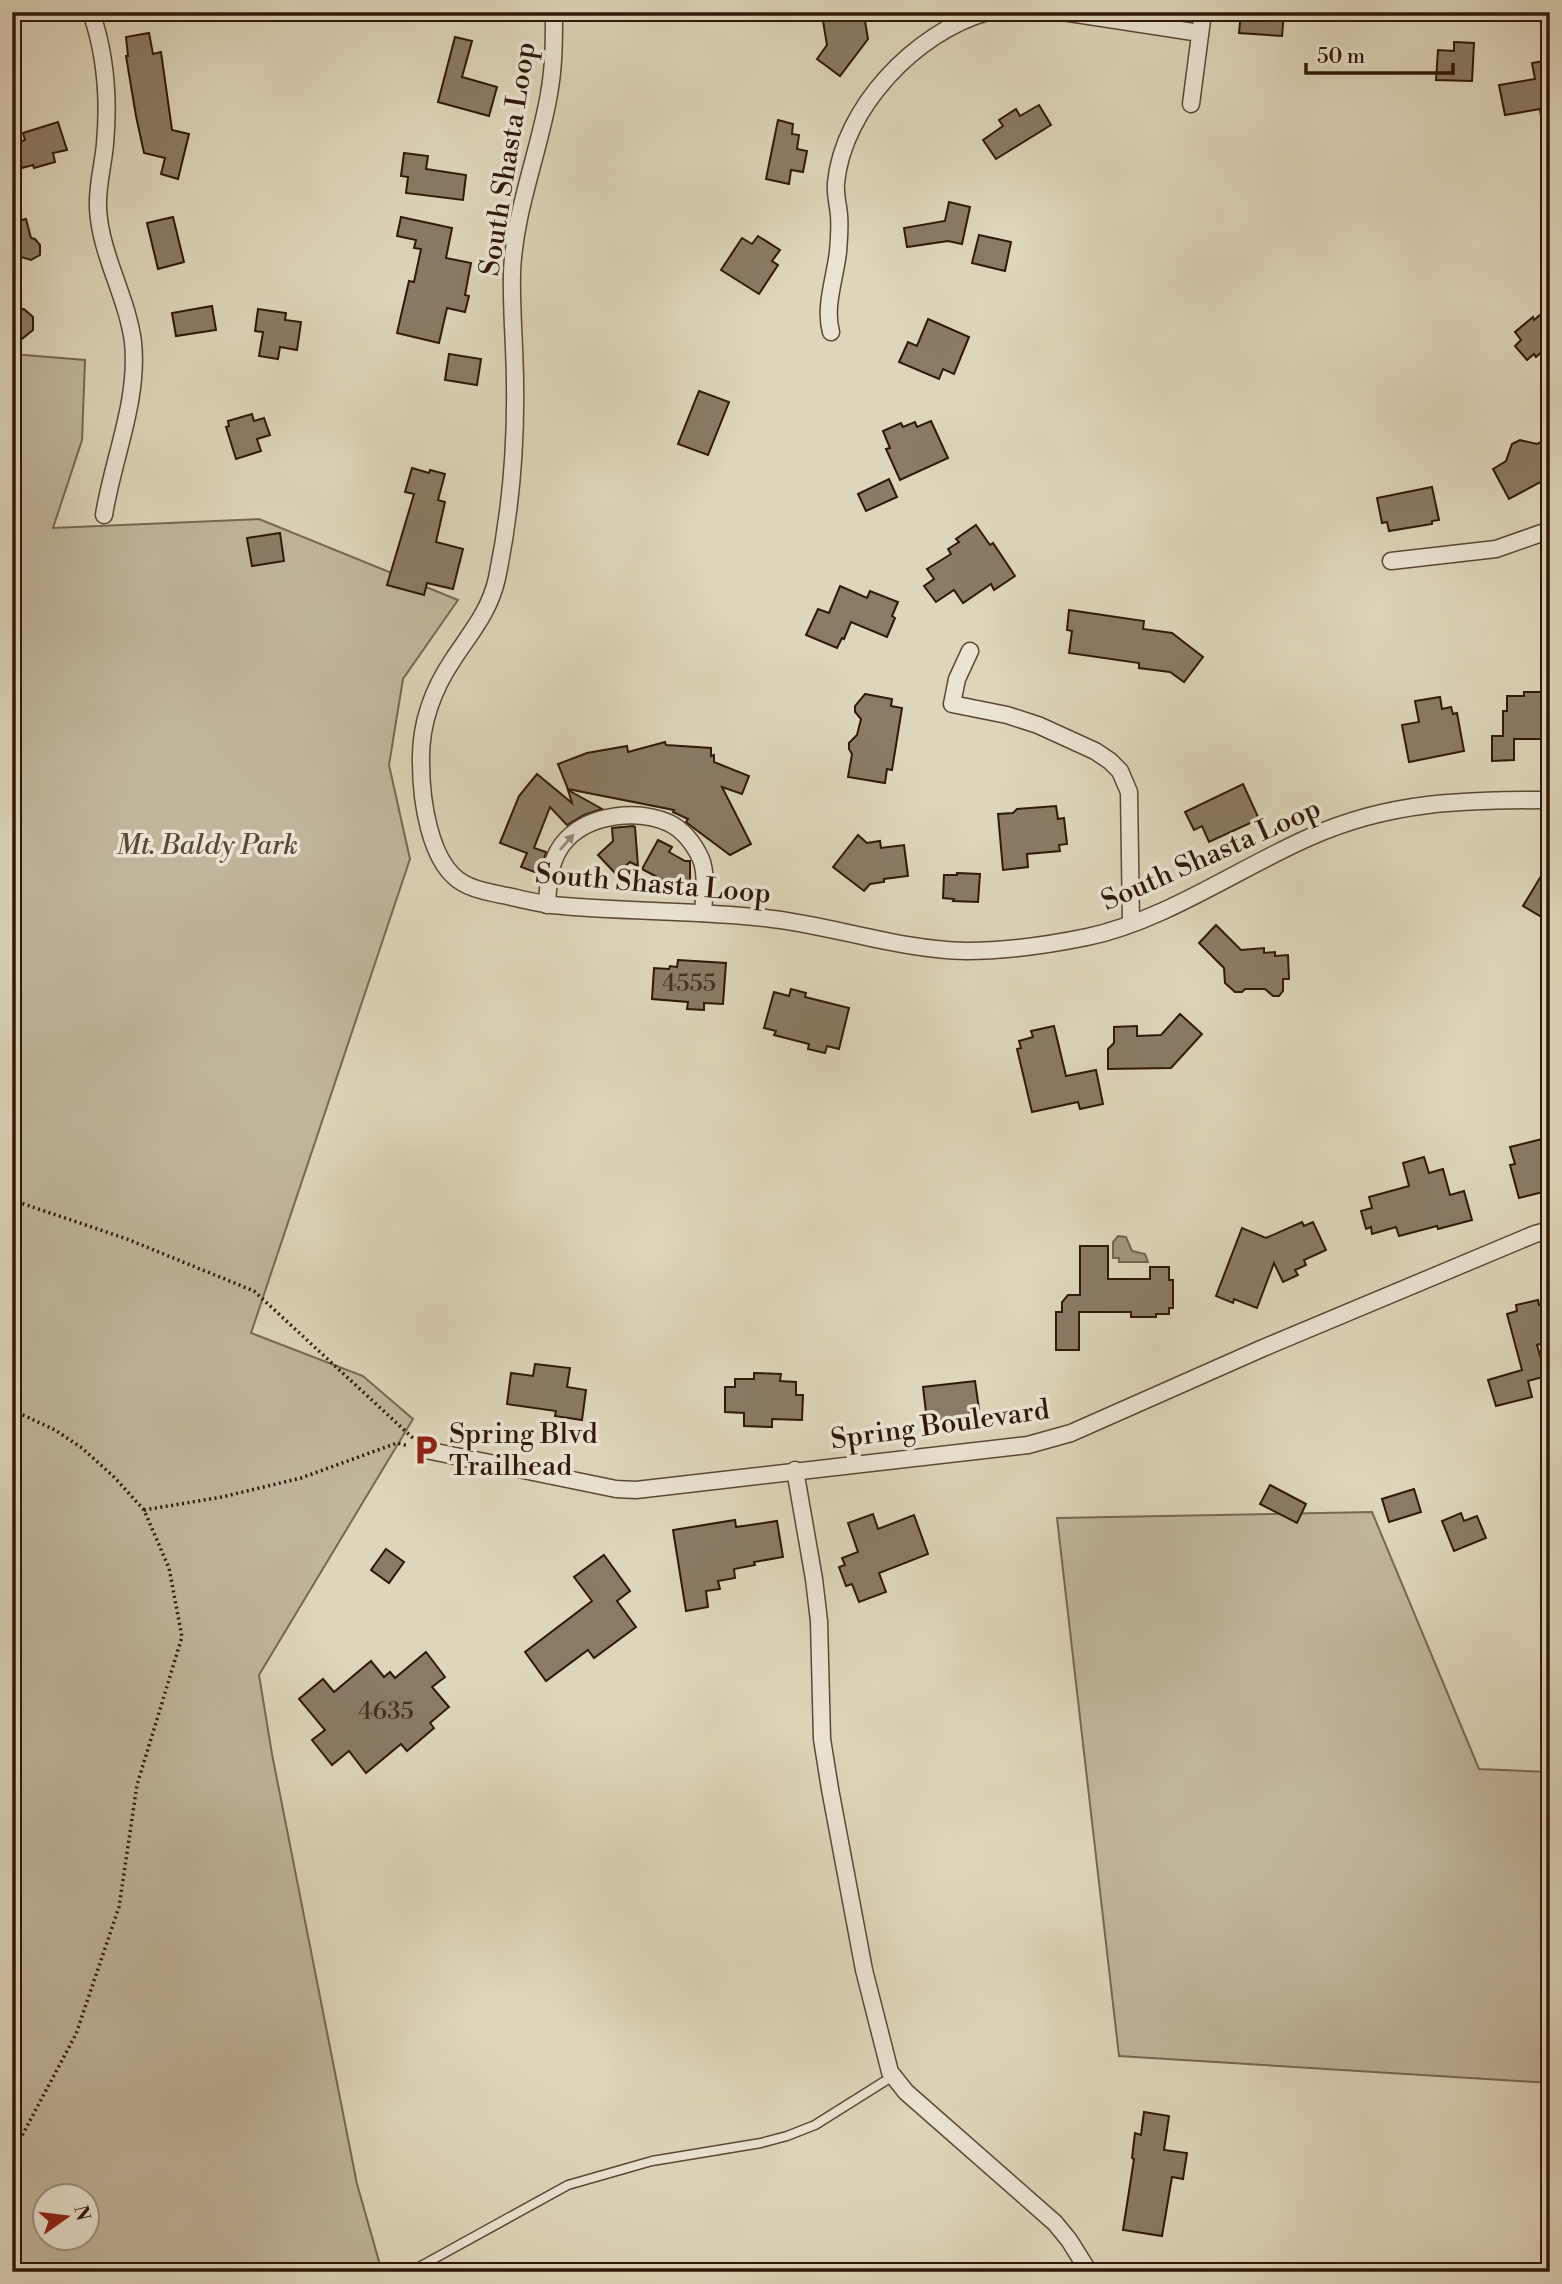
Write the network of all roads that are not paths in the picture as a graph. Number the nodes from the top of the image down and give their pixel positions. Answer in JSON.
{"nodes":[{"id":1,"x":92,"y":12,"type":"edge"},
{"id":2,"x":554,"y":12,"type":"edge"},
{"id":3,"x":987,"y":12,"type":"edge"},
{"id":4,"x":1063,"y":12,"type":"edge"},
{"id":5,"x":1203,"y":12,"type":"edge"},
{"id":6,"x":1200,"y":33,"type":"junction"},
{"id":7,"x":1191,"y":104,"type":"dead end"},
{"id":8,"x":831,"y":332,"type":"dead end"},
{"id":9,"x":103,"y":515,"type":"dead end"},
{"id":10,"x":1550,"y":530,"type":"edge"},
{"id":11,"x":1391,"y":561,"type":"dead end"},
{"id":12,"x":970,"y":651,"type":"dead end"},
{"id":13,"x":1550,"y":800,"type":"edge"},
{"id":14,"x":547,"y":905,"type":"junction"},
{"id":15,"x":703,"y":913,"type":"junction"},
{"id":16,"x":1130,"y":923,"type":"junction"},
{"id":17,"x":1550,"y":1230,"type":"edge"},
{"id":18,"x":426,"y":1450,"type":"road end"},
{"id":19,"x":795,"y":1470,"type":"junction"},
{"id":20,"x":892,"y":2076,"type":"junction"},
{"id":21,"x":410,"y":2272,"type":"edge"},
{"id":22,"x":1089,"y":2272,"type":"edge"}],
"edges":[{"from":1,"to":9,"type":"street"},
{"from":2,"to":14,"type":"street","name":"South Shasta Loop"},
{"from":3,"to":8,"type":"street"},
{"from":4,"to":6,"type":"street"},
{"from":5,"to":6,"type":"street"},
{"from":6,"to":7,"type":"street"},
{"from":10,"to":11,"type":"street"},
{"from":12,"to":16,"type":"street"},
{"from":13,"to":16,"type":"street","name":"South Shasta Loop"},
{"from":14,"to":15,"type":"street","name":"South Shasta Loop"},
{"from":14,"to":15,"type":"street","one_way":true},
{"from":15,"to":16,"type":"street","name":"South Shasta Loop"},
{"from":17,"to":19,"type":"street","name":"Spring Boulevard"},
{"from":18,"to":19,"type":"street","name":"Spring Boulevard"},
{"from":19,"to":20,"type":"street"},
{"from":20,"to":21,"type":"lane"},
{"from":20,"to":22,"type":"street"}]}
